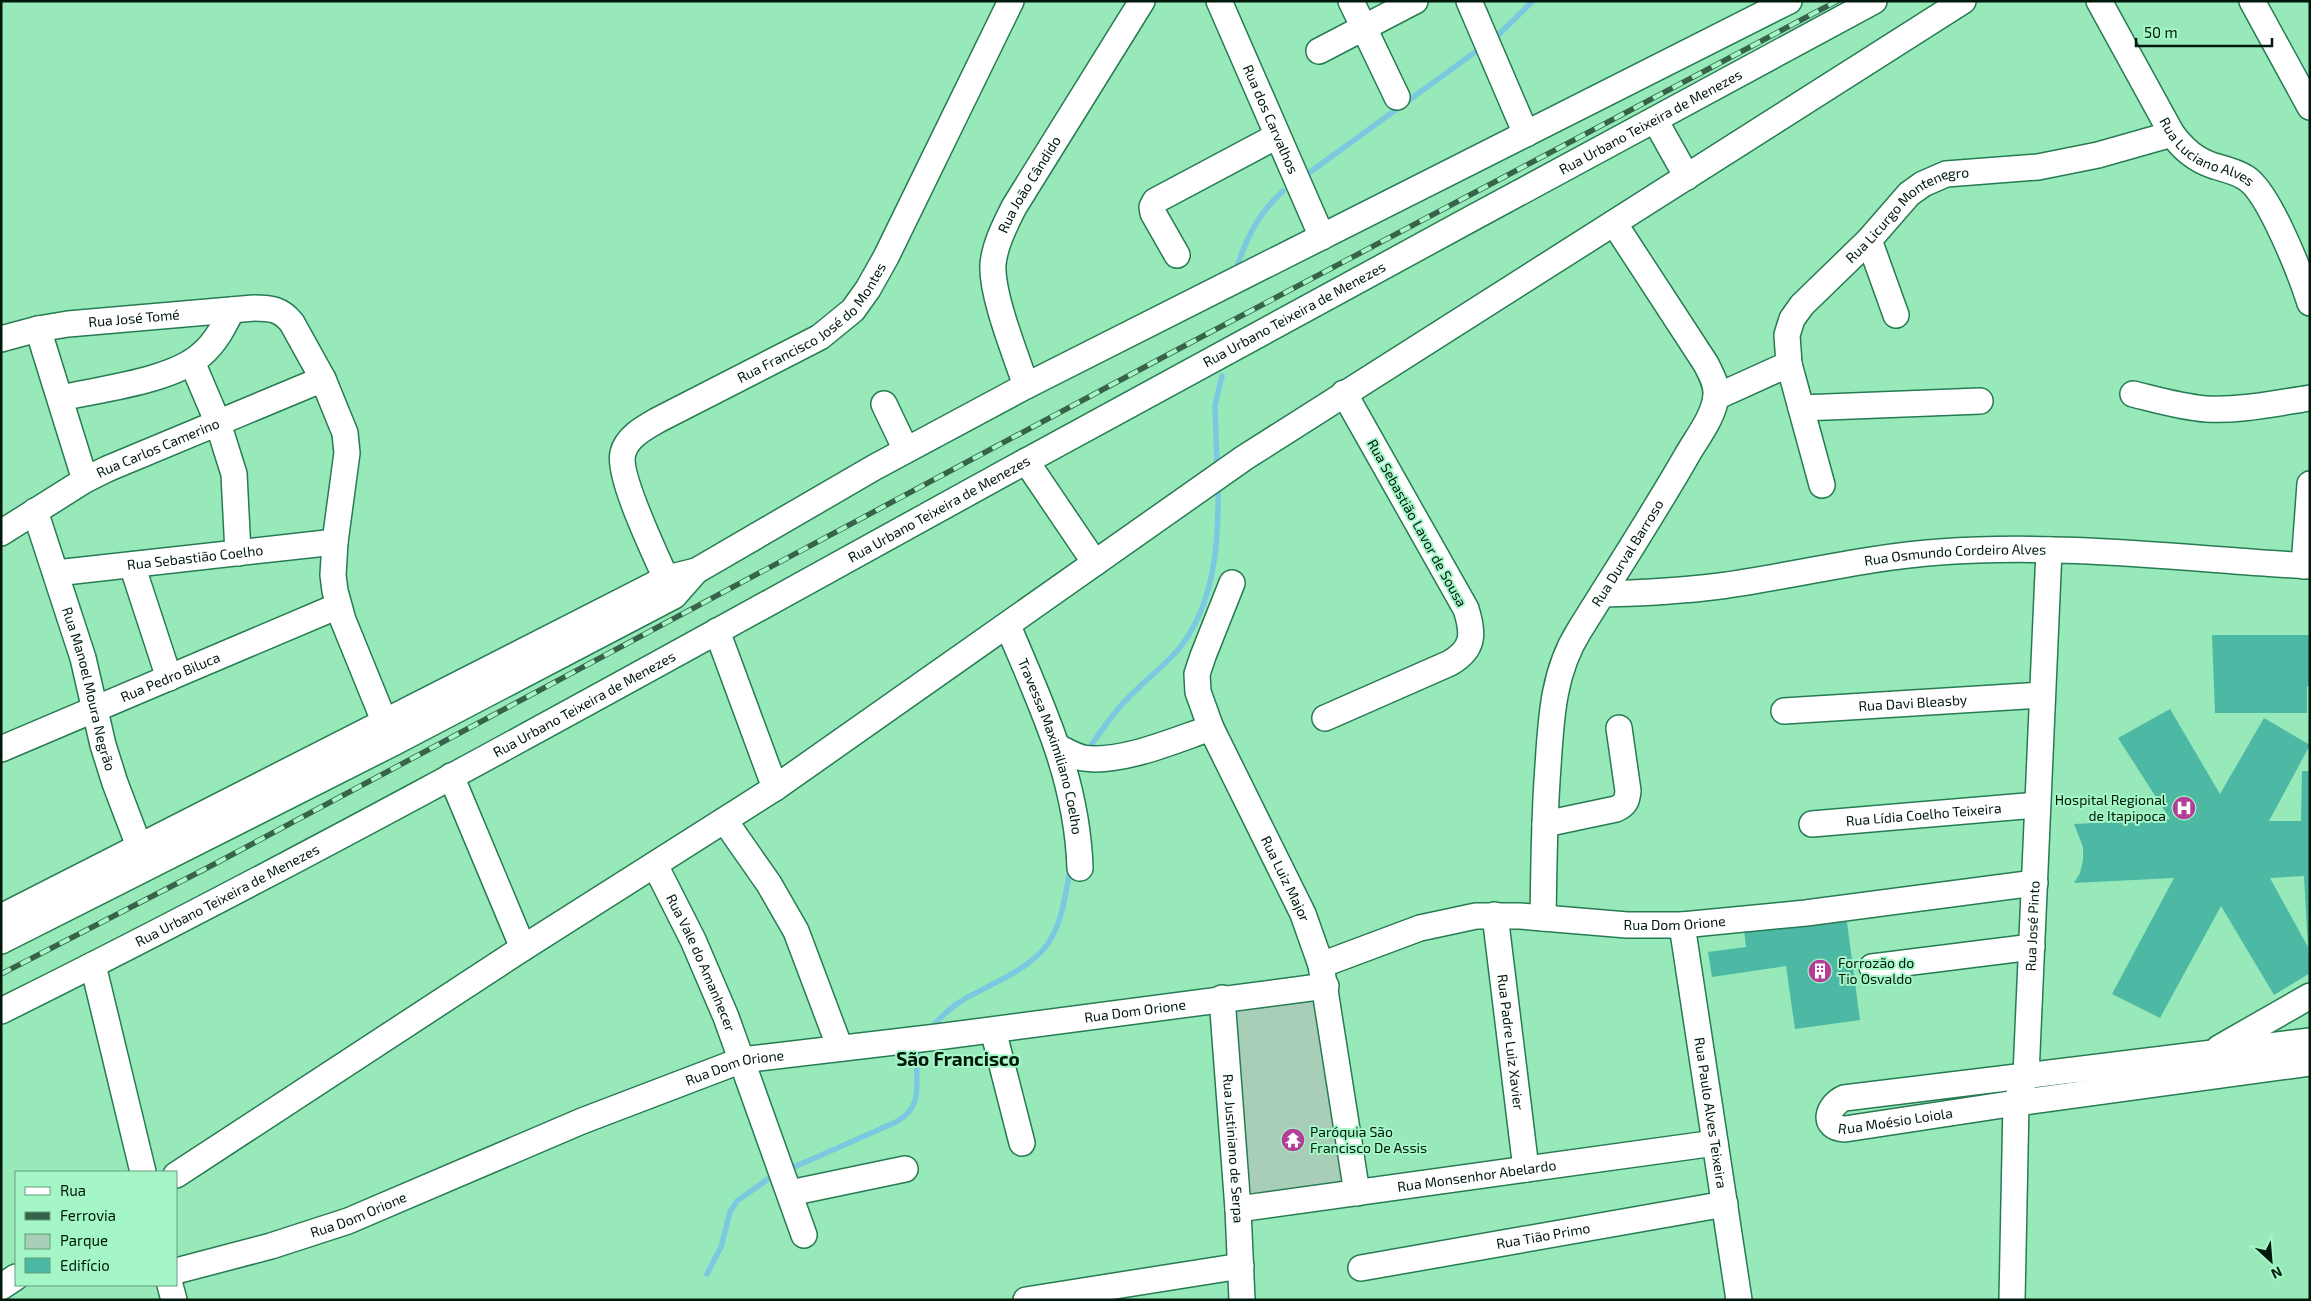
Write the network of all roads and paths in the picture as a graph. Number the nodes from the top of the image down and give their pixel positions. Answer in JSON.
{"nodes":[{"id":1,"x":1011,"y":1,"type":"edge"},
{"id":2,"x":1142,"y":1,"type":"edge"},
{"id":3,"x":1219,"y":1,"type":"edge"},
{"id":4,"x":1351,"y":1,"type":"edge"},
{"id":5,"x":1415,"y":1,"type":"edge"},
{"id":6,"x":1469,"y":1,"type":"edge"},
{"id":7,"x":1789,"y":1,"type":"edge"},
{"id":8,"x":1874,"y":1,"type":"edge"},
{"id":9,"x":1963,"y":1,"type":"edge"},
{"id":10,"x":2099,"y":1,"type":"edge"},
{"id":11,"x":2252,"y":1,"type":"edge"},
{"id":12,"x":1363,"y":28,"type":"junction"},
{"id":13,"x":1319,"y":51,"type":"dead end"},
{"id":14,"x":1398,"y":97,"type":"dead end"},
{"id":15,"x":2310,"y":107,"type":"edge"},
{"id":16,"x":1655,"y":120,"type":"junction"},
{"id":17,"x":1526,"y":134,"type":"junction"},
{"id":18,"x":2172,"y":134,"type":"junction"},
{"id":19,"x":1278,"y":136,"type":"junction"},
{"id":20,"x":1687,"y":176,"type":"junction"},
{"id":21,"x":1614,"y":223,"type":"junction"},
{"id":22,"x":1322,"y":237,"type":"junction"},
{"id":23,"x":1869,"y":240,"type":"junction"},
{"id":24,"x":1177,"y":254,"type":"dead end"},
{"id":25,"x":2310,"y":303,"type":"edge"},
{"id":26,"x":232,"y":310,"type":"junction"},
{"id":27,"x":1896,"y":315,"type":"dead end"},
{"id":28,"x":38,"y":329,"type":"junction"},
{"id":29,"x":1,"y":339,"type":"edge"},
{"id":30,"x":192,"y":362,"type":"junction"},
{"id":31,"x":1789,"y":364,"type":"junction"},
{"id":32,"x":323,"y":379,"type":"junction"},
{"id":33,"x":1026,"y":386,"type":"junction"},
{"id":34,"x":1344,"y":393,"type":"junction"},
{"id":35,"x":2133,"y":394,"type":"dead end"},
{"id":36,"x":1716,"y":396,"type":"junction"},
{"id":37,"x":61,"y":398,"type":"junction"},
{"id":38,"x":2310,"y":398,"type":"edge"},
{"id":39,"x":1980,"y":401,"type":"dead end"},
{"id":40,"x":884,"y":404,"type":"dead end"},
{"id":41,"x":1801,"y":408,"type":"junction"},
{"id":42,"x":218,"y":423,"type":"junction"},
{"id":43,"x":906,"y":450,"type":"junction"},
{"id":44,"x":1026,"y":461,"type":"junction"},
{"id":45,"x":85,"y":480,"type":"junction"},
{"id":46,"x":1822,"y":484,"type":"dead end"},
{"id":47,"x":2310,"y":484,"type":"edge"},
{"id":48,"x":35,"y":511,"type":"junction"},
{"id":49,"x":1,"y":534,"type":"edge"},
{"id":50,"x":335,"y":542,"type":"junction"},
{"id":51,"x":2049,"y":550,"type":"junction"},
{"id":52,"x":238,"y":553,"type":"junction"},
{"id":53,"x":1095,"y":563,"type":"junction"},
{"id":54,"x":132,"y":565,"type":"junction"},
{"id":55,"x":2307,"y":566,"type":"edge"},
{"id":56,"x":56,"y":573,"type":"junction"},
{"id":57,"x":1232,"y":583,"type":"dead end"},
{"id":58,"x":670,"y":587,"type":"junction"},
{"id":59,"x":1603,"y":594,"type":"junction"},
{"id":60,"x":338,"y":606,"type":"junction"},
{"id":61,"x":1008,"y":626,"type":"junction"},
{"id":62,"x":718,"y":631,"type":"junction"},
{"id":63,"x":169,"y":678,"type":"junction"},
{"id":64,"x":2041,"y":695,"type":"junction"},
{"id":65,"x":96,"y":708,"type":"junction"},
{"id":66,"x":1784,"y":711,"type":"dead end"},
{"id":67,"x":1325,"y":718,"type":"dead end"},
{"id":68,"x":1211,"y":728,"type":"junction"},
{"id":69,"x":1620,"y":728,"type":"dead end"},
{"id":70,"x":389,"y":733,"type":"junction"},
{"id":71,"x":1058,"y":747,"type":"junction"},
{"id":72,"x":1,"y":749,"type":"edge"},
{"id":73,"x":451,"y":776,"type":"junction"},
{"id":74,"x":775,"y":788,"type":"junction"},
{"id":75,"x":2037,"y":805,"type":"junction"},
{"id":76,"x":725,"y":821,"type":"junction"},
{"id":77,"x":1545,"y":824,"type":"junction"},
{"id":78,"x":1812,"y":824,"type":"dead end"},
{"id":79,"x":143,"y":856,"type":"junction"},
{"id":80,"x":655,"y":865,"type":"junction"},
{"id":81,"x":1080,"y":868,"type":"dead end"},
{"id":82,"x":2035,"y":883,"type":"junction"},
{"id":83,"x":1495,"y":915,"type":"junction"},
{"id":84,"x":1,"y":917,"type":"edge"},
{"id":85,"x":1543,"y":918,"type":"junction"},
{"id":86,"x":1682,"y":925,"type":"junction"},
{"id":87,"x":1,"y":941,"type":"edge"},
{"id":88,"x":2032,"y":947,"type":"junction"},
{"id":89,"x":522,"y":948,"type":"junction"},
{"id":90,"x":93,"y":965,"type":"junction"},
{"id":91,"x":1872,"y":967,"type":"dead end"},
{"id":92,"x":1324,"y":975,"type":"junction"},
{"id":93,"x":2310,"y":996,"type":"edge"},
{"id":94,"x":1222,"y":998,"type":"junction"},
{"id":95,"x":1,"y":1011,"type":"edge"},
{"id":96,"x":993,"y":1030,"type":"junction"},
{"id":97,"x":2310,"y":1041,"type":"edge"},
{"id":98,"x":840,"y":1048,"type":"junction"},
{"id":99,"x":2209,"y":1053,"type":"junction"},
{"id":100,"x":742,"y":1060,"type":"junction"},
{"id":101,"x":2310,"y":1064,"type":"edge"},
{"id":102,"x":2026,"y":1075,"type":"junction"},
{"id":103,"x":2016,"y":1103,"type":"junction"},
{"id":104,"x":1022,"y":1143,"type":"dead end"},
{"id":105,"x":1716,"y":1143,"type":"junction"},
{"id":106,"x":905,"y":1169,"type":"dead end"},
{"id":107,"x":1526,"y":1169,"type":"junction"},
{"id":108,"x":143,"y":1171,"type":"edge"},
{"id":109,"x":178,"y":1174,"type":"edge"},
{"id":110,"x":790,"y":1193,"type":"junction"},
{"id":111,"x":1357,"y":1193,"type":"junction"},
{"id":112,"x":1725,"y":1204,"type":"junction"},
{"id":113,"x":1238,"y":1208,"type":"junction"},
{"id":114,"x":804,"y":1235,"type":"dead end"},
{"id":115,"x":1240,"y":1266,"type":"junction"},
{"id":116,"x":1361,"y":1268,"type":"dead end"},
{"id":117,"x":178,"y":1270,"type":"edge"},
{"id":118,"x":15,"y":1278,"type":"edge"},
{"id":119,"x":170,"y":1286,"type":"edge"},
{"id":120,"x":1,"y":1287,"type":"edge"},
{"id":121,"x":174,"y":1300,"type":"edge"},
{"id":122,"x":1026,"y":1300,"type":"edge"},
{"id":123,"x":1242,"y":1300,"type":"edge"},
{"id":124,"x":1739,"y":1300,"type":"edge"},
{"id":125,"x":2012,"y":1300,"type":"edge"}],
"edges":[{"from":1,"to":58,"type":"street","name":"Rua Francisco José do Montes"},
{"from":2,"to":33,"type":"street","name":"Rua João Cândido"},
{"from":3,"to":19,"type":"street","name":"Rua dos Carvalhos"},
{"from":4,"to":12,"type":"street"},
{"from":5,"to":12,"type":"street"},
{"from":6,"to":17,"type":"street"},
{"from":7,"to":17,"type":"street"},
{"from":8,"to":16,"type":"street","name":"Rua Urbano Teixeira de Menezes"},
{"from":9,"to":20,"type":"street"},
{"from":10,"to":18,"type":"street","name":"Rua Luciano Alves"},
{"from":11,"to":15,"type":"street"},
{"from":12,"to":13,"type":"street"},
{"from":12,"to":14,"type":"street"},
{"from":16,"to":20,"type":"street"},
{"from":16,"to":44,"type":"street","name":"Rua Urbano Teixeira de Menezes"},
{"from":17,"to":22,"type":"street"},
{"from":18,"to":23,"type":"street","name":"Rua Licurgo Montenegro"},
{"from":18,"to":25,"type":"street","name":"Rua Luciano Alves"},
{"from":19,"to":22,"type":"street","name":"Rua dos Carvalhos"},
{"from":19,"to":24,"type":"street"},
{"from":20,"to":21,"type":"street"},
{"from":21,"to":34,"type":"street"},
{"from":21,"to":36,"type":"street"},
{"from":22,"to":33,"type":"street"},
{"from":23,"to":27,"type":"street"},
{"from":23,"to":31,"type":"street","name":"Rua Licurgo Montenegro"},
{"from":26,"to":28,"type":"street","name":"Rua José Tomé"},
{"from":26,"to":30,"type":"street"},
{"from":26,"to":32,"type":"street","name":"Rua José Tomé"},
{"from":28,"to":29,"type":"street","name":"Rua José Tomé"},
{"from":28,"to":37,"type":"street"},
{"from":30,"to":37,"type":"street"},
{"from":30,"to":42,"type":"street"},
{"from":31,"to":36,"type":"street"},
{"from":31,"to":41,"type":"street","name":"Rua Licurgo Montenegro"},
{"from":32,"to":42,"type":"street","name":"Rua Carlos Camerino"},
{"from":32,"to":50,"type":"street"},
{"from":33,"to":43,"type":"street"},
{"from":34,"to":53,"type":"street"},
{"from":34,"to":67,"type":"street","name":"Rua Sebastião Lavor de Sousa"},
{"from":35,"to":38,"type":"street"},
{"from":36,"to":59,"type":"street","name":"Rua Durval Barroso"},
{"from":37,"to":45,"type":"street"},
{"from":39,"to":41,"type":"street"},
{"from":40,"to":43,"type":"street"},
{"from":41,"to":46,"type":"street","name":"Rua Licurgo Montenegro"},
{"from":42,"to":45,"type":"street","name":"Rua Carlos Camerino"},
{"from":42,"to":52,"type":"street"},
{"from":43,"to":58,"type":"street"},
{"from":44,"to":53,"type":"street"},
{"from":44,"to":62,"type":"street","name":"Rua Urbano Teixeira de Menezes"},
{"from":45,"to":48,"type":"street","name":"Rua Carlos Camerino"},
{"from":47,"to":55,"type":"street"},
{"from":48,"to":49,"type":"street","name":"Rua Carlos Camerino"},
{"from":48,"to":56,"type":"street","name":"Rua Manoel Moura Negrão"},
{"from":50,"to":52,"type":"street","name":"Rua Sebastião Coelho"},
{"from":50,"to":60,"type":"street"},
{"from":51,"to":55,"type":"street","name":"Rua Osmundo Cordeiro Alves"},
{"from":51,"to":59,"type":"street","name":"Rua Osmundo Cordeiro Alves"},
{"from":51,"to":64,"type":"street","name":"Rua José Pinto"},
{"from":52,"to":54,"type":"street","name":"Rua Sebastião Coelho"},
{"from":53,"to":61,"type":"street"},
{"from":54,"to":56,"type":"street","name":"Rua Sebastião Coelho"},
{"from":54,"to":63,"type":"street"},
{"from":56,"to":65,"type":"street","name":"Rua Manoel Moura Negrão"},
{"from":57,"to":68,"type":"street","name":"Rua Luiz Major"},
{"from":58,"to":70,"type":"street"},
{"from":59,"to":77,"type":"street","name":"Rua Durval Barroso"},
{"from":60,"to":63,"type":"street","name":"Rua Pedro Biluca"},
{"from":60,"to":70,"type":"street"},
{"from":61,"to":71,"type":"street","name":"Travessa Maximiliano Coelho"},
{"from":61,"to":74,"type":"street"},
{"from":62,"to":73,"type":"street","name":"Rua Urbano Teixeira de Menezes"},
{"from":62,"to":74,"type":"street"},
{"from":63,"to":65,"type":"street","name":"Rua Pedro Biluca"},
{"from":64,"to":66,"type":"street","name":"Rua Davi Bleasby"},
{"from":64,"to":75,"type":"street","name":"Rua José Pinto"},
{"from":65,"to":72,"type":"street","name":"Rua Pedro Biluca"},
{"from":65,"to":79,"type":"street","name":"Rua Manoel Moura Negrão"},
{"from":68,"to":71,"type":"street"},
{"from":68,"to":92,"type":"street","name":"Rua Luiz Major"},
{"from":69,"to":77,"type":"street"},
{"from":70,"to":79,"type":"street"},
{"from":71,"to":81,"type":"street","name":"Travessa Maximiliano Coelho"},
{"from":73,"to":89,"type":"street"},
{"from":73,"to":90,"type":"street","name":"Rua Urbano Teixeira de Menezes"},
{"from":74,"to":76,"type":"street"},
{"from":75,"to":78,"type":"street","name":"Rua Lídia Coelho Teixeira"},
{"from":75,"to":82,"type":"street","name":"Rua José Pinto"},
{"from":76,"to":80,"type":"street"},
{"from":76,"to":98,"type":"street"},
{"from":77,"to":85,"type":"street","name":"Rua Durval Barroso"},
{"from":79,"to":84,"type":"street"},
{"from":79,"to":87,"type":"street"},
{"from":80,"to":89,"type":"street"},
{"from":80,"to":100,"type":"street","name":"Rua Vale do Amanhecer"},
{"from":82,"to":86,"type":"street","name":"Rua Dom Orione"},
{"from":82,"to":88,"type":"street","name":"Rua José Pinto"},
{"from":83,"to":85,"type":"street","name":"Rua Dom Orione"},
{"from":83,"to":92,"type":"street","name":"Rua Dom Orione"},
{"from":83,"to":107,"type":"street","name":"Rua Padre Luiz Xavier"},
{"from":85,"to":86,"type":"street","name":"Rua Dom Orione"},
{"from":86,"to":105,"type":"street","name":"Rua Paulo Alves Teixeira"},
{"from":88,"to":91,"type":"street"},
{"from":88,"to":102,"type":"street","name":"Rua José Pinto"},
{"from":89,"to":109,"type":"street"},
{"from":90,"to":95,"type":"street","name":"Rua Urbano Teixeira de Menezes"},
{"from":90,"to":108,"type":"street"},
{"from":92,"to":94,"type":"street","name":"Rua Dom Orione"},
{"from":92,"to":111,"type":"street","name":"Rua Luiz Major"},
{"from":93,"to":99,"type":"street"},
{"from":94,"to":96,"type":"street","name":"Rua Dom Orione"},
{"from":94,"to":113,"type":"street","name":"Rua Justiniano de Serpa"},
{"from":96,"to":98,"type":"street","name":"Rua Dom Orione"},
{"from":96,"to":104,"type":"street"},
{"from":97,"to":99,"type":"street","name":"Rua Moésio Loiola"},
{"from":98,"to":100,"type":"street","name":"Rua Dom Orione"},
{"from":99,"to":102,"type":"street","name":"Rua Moésio Loiola"},
{"from":100,"to":110,"type":"street","name":"Rua Vale do Amanhecer"},
{"from":100,"to":117,"type":"street","name":"Rua Dom Orione"},
{"from":101,"to":103,"type":"street","name":"Rua Moésio Loiola"},
{"from":102,"to":103,"type":"street","name":"Rua José Pinto"},
{"from":102,"to":103,"type":"street","name":"Rua Moésio Loiola"},
{"from":103,"to":125,"type":"street","name":"Rua José Pinto"},
{"from":105,"to":107,"type":"street","name":"Rua Monsenhor Abelardo"},
{"from":105,"to":112,"type":"street","name":"Rua Paulo Alves Teixeira"},
{"from":106,"to":110,"type":"street"},
{"from":107,"to":111,"type":"street","name":"Rua Monsenhor Abelardo"},
{"from":110,"to":114,"type":"street","name":"Rua Vale do Amanhecer"},
{"from":111,"to":113,"type":"street","name":"Rua Monsenhor Abelardo"},
{"from":112,"to":116,"type":"street","name":"Rua Tião Primo"},
{"from":112,"to":124,"type":"street","name":"Rua Paulo Alves Teixeira"},
{"from":113,"to":115,"type":"street","name":"Rua Justiniano de Serpa"},
{"from":115,"to":122,"type":"street"},
{"from":115,"to":123,"type":"street","name":"Rua Justiniano de Serpa"},
{"from":118,"to":120,"type":"street"},
{"from":119,"to":121,"type":"street"}]}
